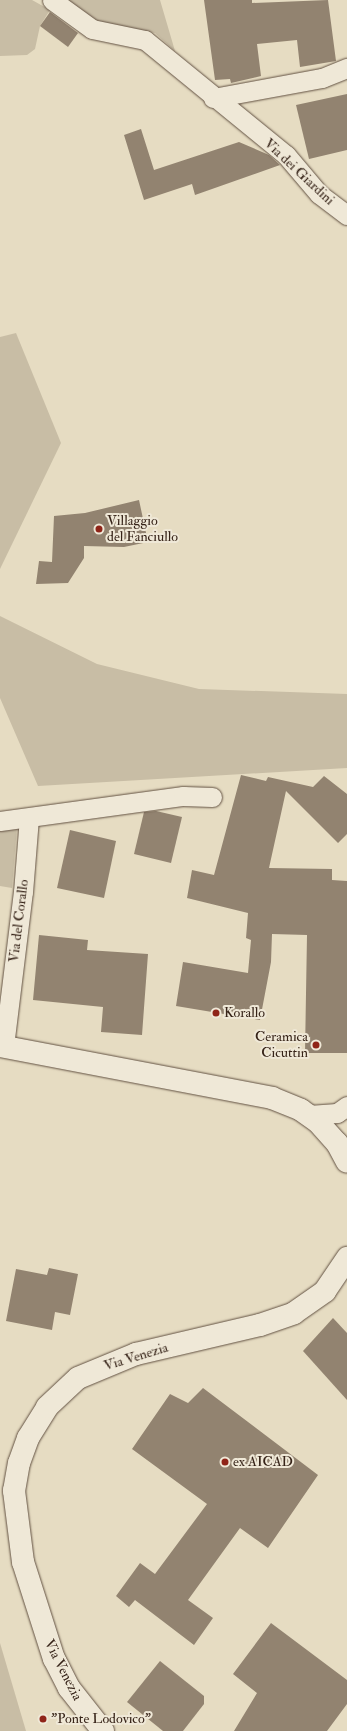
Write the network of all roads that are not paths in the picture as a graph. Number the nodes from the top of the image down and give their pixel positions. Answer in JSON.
{"nodes":[{"id":1,"x":52,"y":0,"type":"edge"},
{"id":2,"x":347,"y":68,"type":"edge"},
{"id":3,"x":213,"y":98,"type":"junction"},
{"id":4,"x":347,"y":215,"type":"edge"},
{"id":5,"x":212,"y":797,"type":"dead end"},
{"id":6,"x":29,"y":818,"type":"junction"},
{"id":7,"x":0,"y":821,"type":"edge"},
{"id":8,"x":2,"y":1046,"type":"edge"},
{"id":9,"x":347,"y":1106,"type":"edge"},
{"id":10,"x":309,"y":1115,"type":"junction"},
{"id":11,"x":347,"y":1162,"type":"edge"},
{"id":12,"x":347,"y":1258,"type":"edge"},
{"id":13,"x":100,"y":1730,"type":"edge"}],
"edges":[{"from":1,"to":3,"type":"street","name":"Via dei Giardini"},
{"from":2,"to":3,"type":"street"},
{"from":3,"to":4,"type":"street","name":"Via dei Giardini"},
{"from":5,"to":6,"type":"street"},
{"from":6,"to":7,"type":"street"},
{"from":6,"to":8,"type":"street","name":"Via del Corallo"},
{"from":8,"to":10,"type":"main road"},
{"from":9,"to":10,"type":"street"},
{"from":10,"to":11,"type":"main road"},
{"from":12,"to":13,"type":"main road","name":"Via Venezia"}]}
